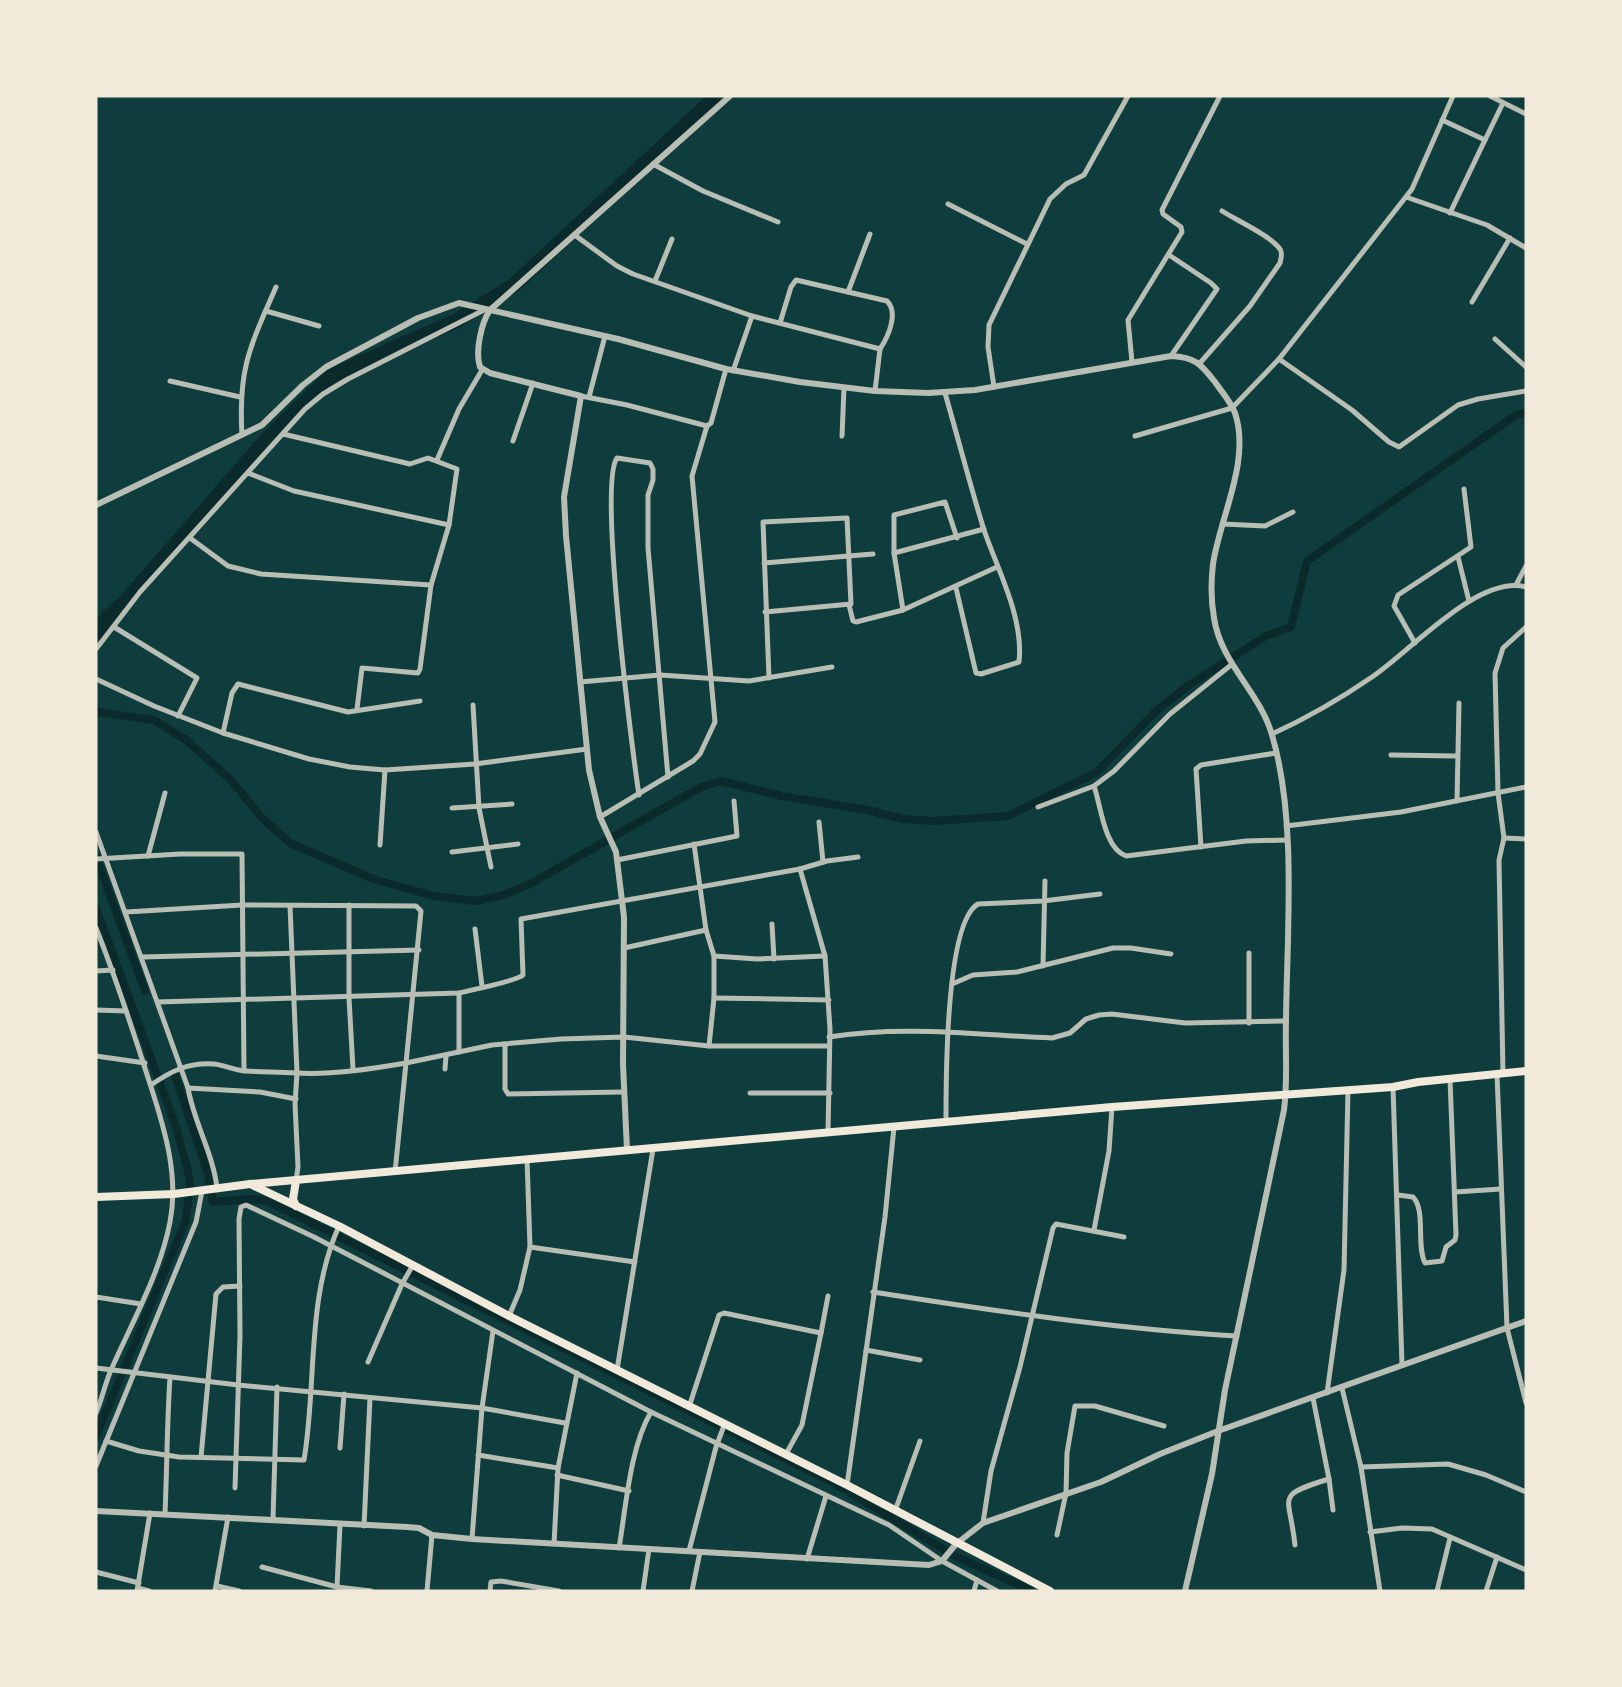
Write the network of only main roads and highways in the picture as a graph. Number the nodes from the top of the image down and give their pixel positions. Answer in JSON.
{"nodes":[{"id":1,"x":1526,"y":1071,"type":"edge"},
{"id":2,"x":296,"y":1181,"type":"junction"},
{"id":3,"x":250,"y":1184,"type":"junction"},
{"id":4,"x":96,"y":1197,"type":"edge"},
{"id":5,"x":296,"y":1206,"type":"junction"},
{"id":6,"x":1033,"y":1586,"type":"edge"},
{"id":7,"x":1050,"y":1591,"type":"edge"}],
"edges":[{"from":1,"to":2,"type":"highway"},
{"from":2,"to":3,"type":"highway"},
{"from":2,"to":5,"type":"highway"},
{"from":3,"to":4,"type":"highway"},
{"from":3,"to":5,"type":"main road"},
{"from":5,"to":6,"type":"main road"},
{"from":6,"to":7,"type":"main road"}]}
